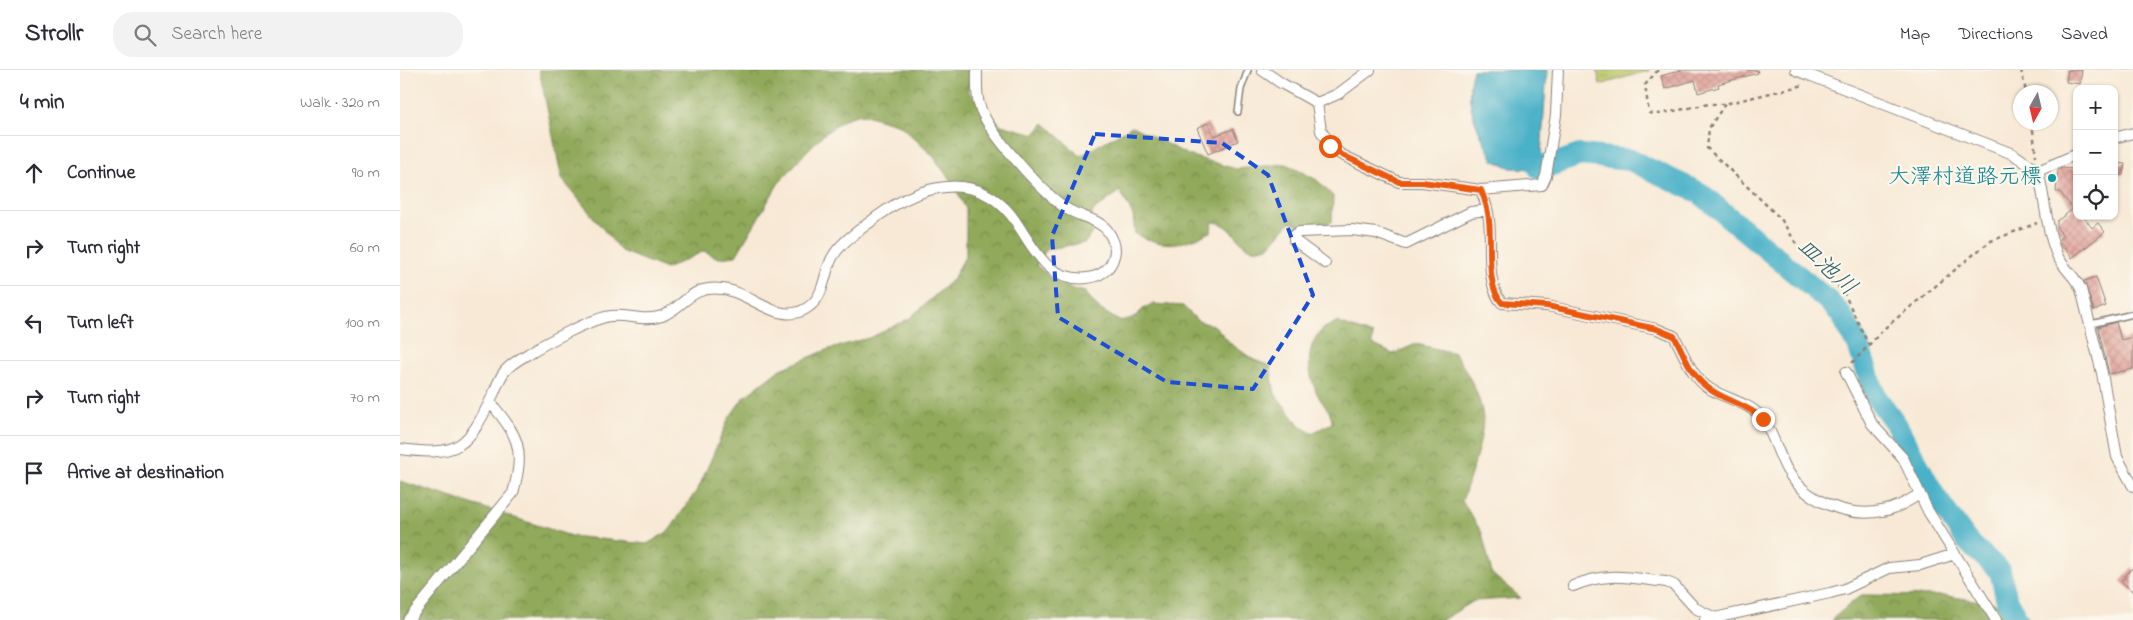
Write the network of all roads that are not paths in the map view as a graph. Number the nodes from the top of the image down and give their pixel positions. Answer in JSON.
{"nodes":[{"id":1,"x":977,"y":70,"type":"edge"},
{"id":2,"x":1248,"y":70,"type":"edge"},
{"id":3,"x":1262,"y":70,"type":"edge"},
{"id":4,"x":1370,"y":70,"type":"edge"},
{"id":5,"x":1558,"y":70,"type":"edge"},
{"id":6,"x":1796,"y":70,"type":"edge"},
{"id":7,"x":1317,"y":103,"type":"junction"},
{"id":8,"x":1238,"y":112,"type":"dead end"},
{"id":9,"x":2133,"y":133,"type":"edge"},
{"id":10,"x":2118,"y":137,"type":"edge"},
{"id":11,"x":2073,"y":156,"type":"edge"},
{"id":12,"x":2038,"y":171,"type":"junction"},
{"id":13,"x":1481,"y":190,"type":"junction"},
{"id":14,"x":1487,"y":210,"type":"junction"},
{"id":15,"x":1325,"y":263,"type":"dead end"},
{"id":16,"x":2133,"y":314,"type":"edge"},
{"id":17,"x":2091,"y":324,"type":"junction"},
{"id":18,"x":1846,"y":372,"type":"dead end"},
{"id":19,"x":490,"y":402,"type":"junction"},
{"id":20,"x":400,"y":448,"type":"edge"},
{"id":21,"x":2133,"y":486,"type":"edge"},
{"id":22,"x":1920,"y":494,"type":"junction"},
{"id":23,"x":1955,"y":554,"type":"junction"},
{"id":24,"x":1573,"y":586,"type":"dead end"},
{"id":25,"x":1709,"y":618,"type":"edge"},
{"id":26,"x":408,"y":620,"type":"edge"},
{"id":27,"x":1996,"y":620,"type":"edge"}],
"edges":[{"from":1,"to":19,"type":"street"},
{"from":2,"to":8,"type":"lane"},
{"from":3,"to":7,"type":"street"},
{"from":4,"to":7,"type":"street"},
{"from":5,"to":13,"type":"street"},
{"from":6,"to":12,"type":"street"},
{"from":7,"to":13,"type":"street"},
{"from":9,"to":10,"type":"street"},
{"from":11,"to":12,"type":"street"},
{"from":12,"to":17,"type":"street"},
{"from":13,"to":14,"type":"street"},
{"from":14,"to":15,"type":"street"},
{"from":14,"to":22,"type":"street"},
{"from":16,"to":17,"type":"lane"},
{"from":17,"to":21,"type":"street"},
{"from":18,"to":22,"type":"street"},
{"from":19,"to":20,"type":"street"},
{"from":19,"to":26,"type":"street"},
{"from":22,"to":23,"type":"street"},
{"from":23,"to":25,"type":"street"},
{"from":23,"to":27,"type":"street"},
{"from":24,"to":25,"type":"street"}]}
